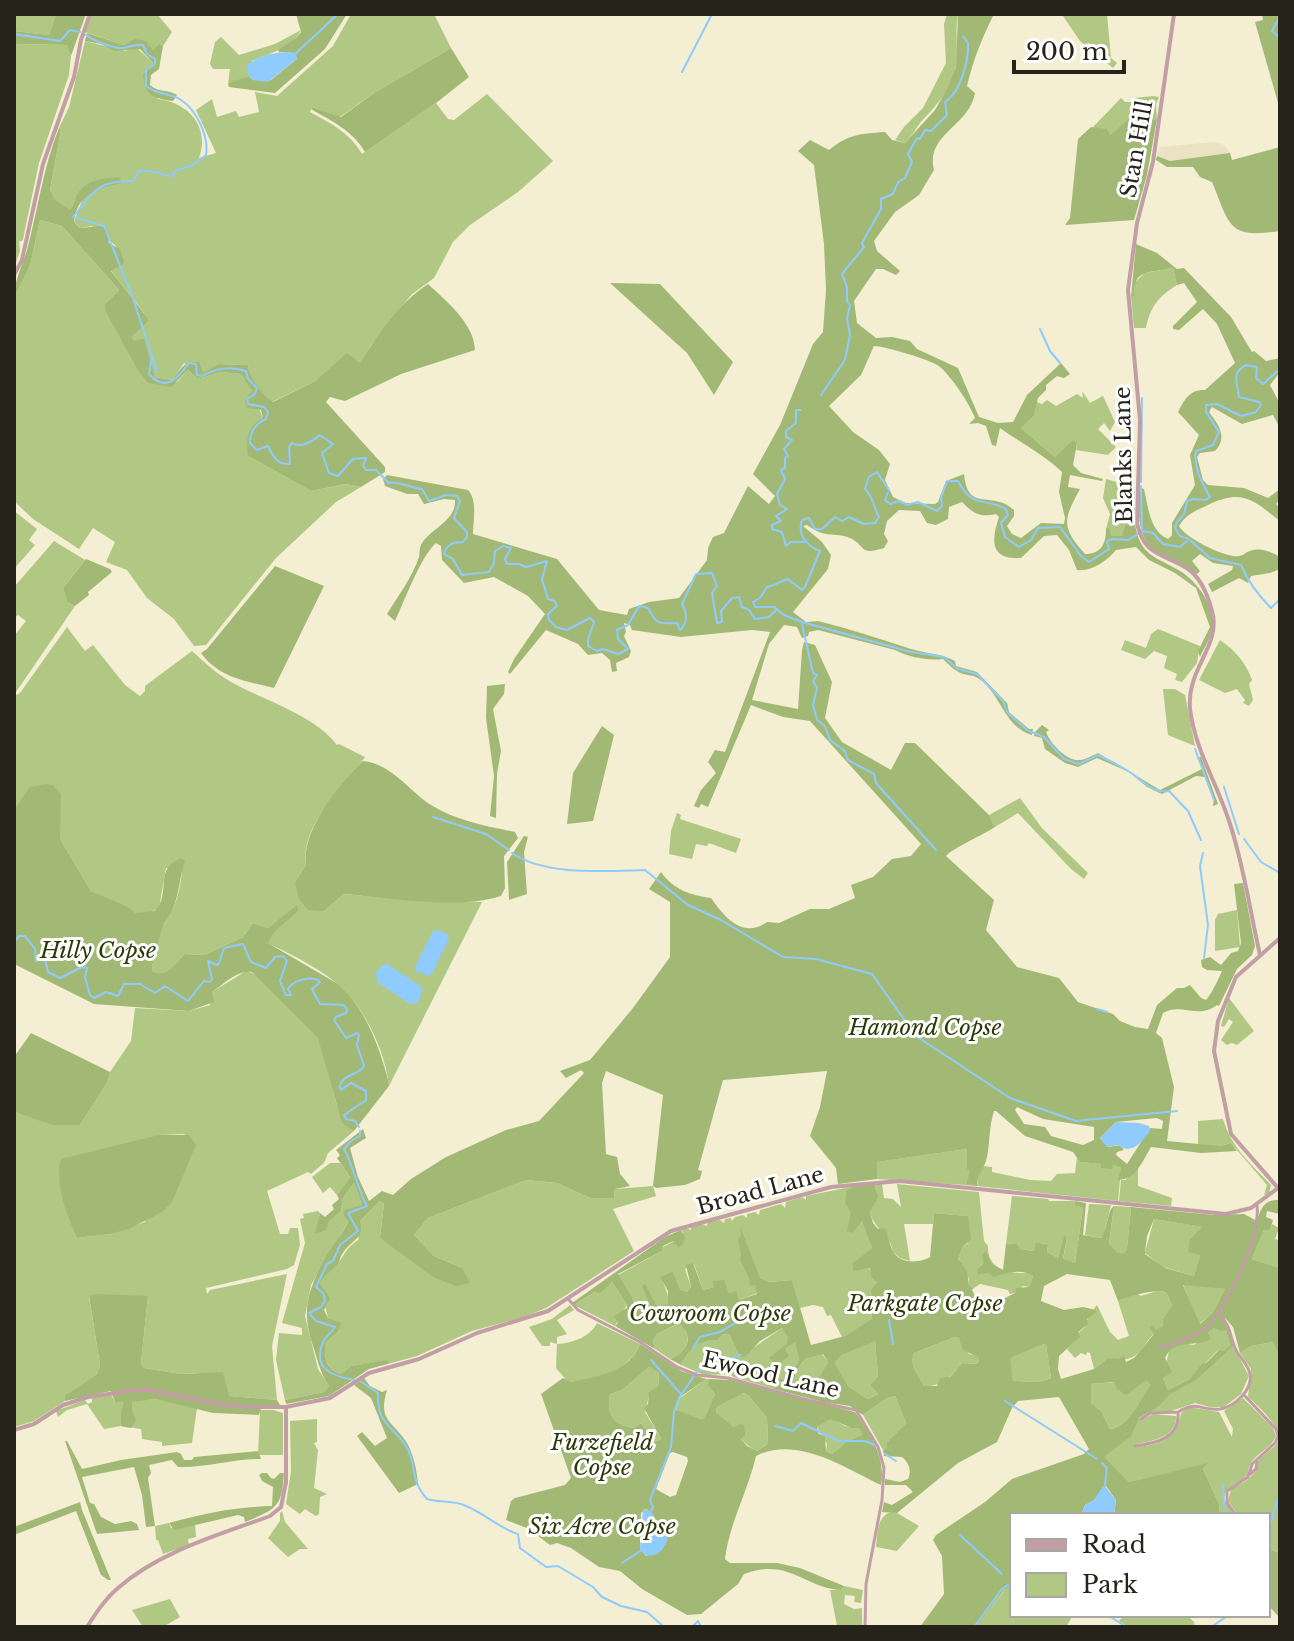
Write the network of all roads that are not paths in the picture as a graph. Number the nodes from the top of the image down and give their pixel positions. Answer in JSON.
{"nodes":[{"id":1,"x":90,"y":14,"type":"edge"},
{"id":2,"x":1174,"y":14,"type":"edge"},
{"id":3,"x":14,"y":275,"type":"edge"},
{"id":4,"x":1128,"y":290,"type":"joint"},
{"id":5,"x":1280,"y":938,"type":"edge"},
{"id":6,"x":1260,"y":955,"type":"junction"},
{"id":7,"x":1279,"y":1189,"type":"edge"},
{"id":8,"x":1256,"y":1205,"type":"junction"},
{"id":9,"x":569,"y":1300,"type":"junction"},
{"id":10,"x":1219,"y":1314,"type":"junction"},
{"id":11,"x":1158,"y":1349,"type":"dead end"},
{"id":12,"x":1243,"y":1394,"type":"junction"},
{"id":13,"x":285,"y":1407,"type":"junction"},
{"id":14,"x":1178,"y":1412,"type":"junction"},
{"id":15,"x":1141,"y":1419,"type":"dead end"},
{"id":16,"x":14,"y":1430,"type":"edge"},
{"id":17,"x":1135,"y":1446,"type":"dead end"},
{"id":18,"x":1234,"y":1513,"type":"edge"},
{"id":19,"x":87,"y":1627,"type":"edge"},
{"id":20,"x":865,"y":1627,"type":"edge"}],
"edges":[{"from":1,"to":3,"type":"street"},
{"from":2,"to":4,"type":"street","name":"Stan Hill"},
{"from":4,"to":6,"type":"street","name":"Blanks Lane"},
{"from":5,"to":6,"type":"street"},
{"from":6,"to":7,"type":"street"},
{"from":7,"to":8,"type":"street","name":"Broad Lane"},
{"from":8,"to":9,"type":"street","name":"Broad Lane"},
{"from":8,"to":10,"type":"street"},
{"from":9,"to":13,"type":"street","name":"Broad Lane"},
{"from":9,"to":20,"type":"street","name":"Ewood Lane"},
{"from":10,"to":11,"type":"street"},
{"from":10,"to":12,"type":"street"},
{"from":12,"to":14,"type":"street"},
{"from":12,"to":18,"type":"street"},
{"from":13,"to":16,"type":"street","name":"Broad Lane"},
{"from":13,"to":19,"type":"street"},
{"from":14,"to":15,"type":"street"},
{"from":14,"to":17,"type":"street"}]}
